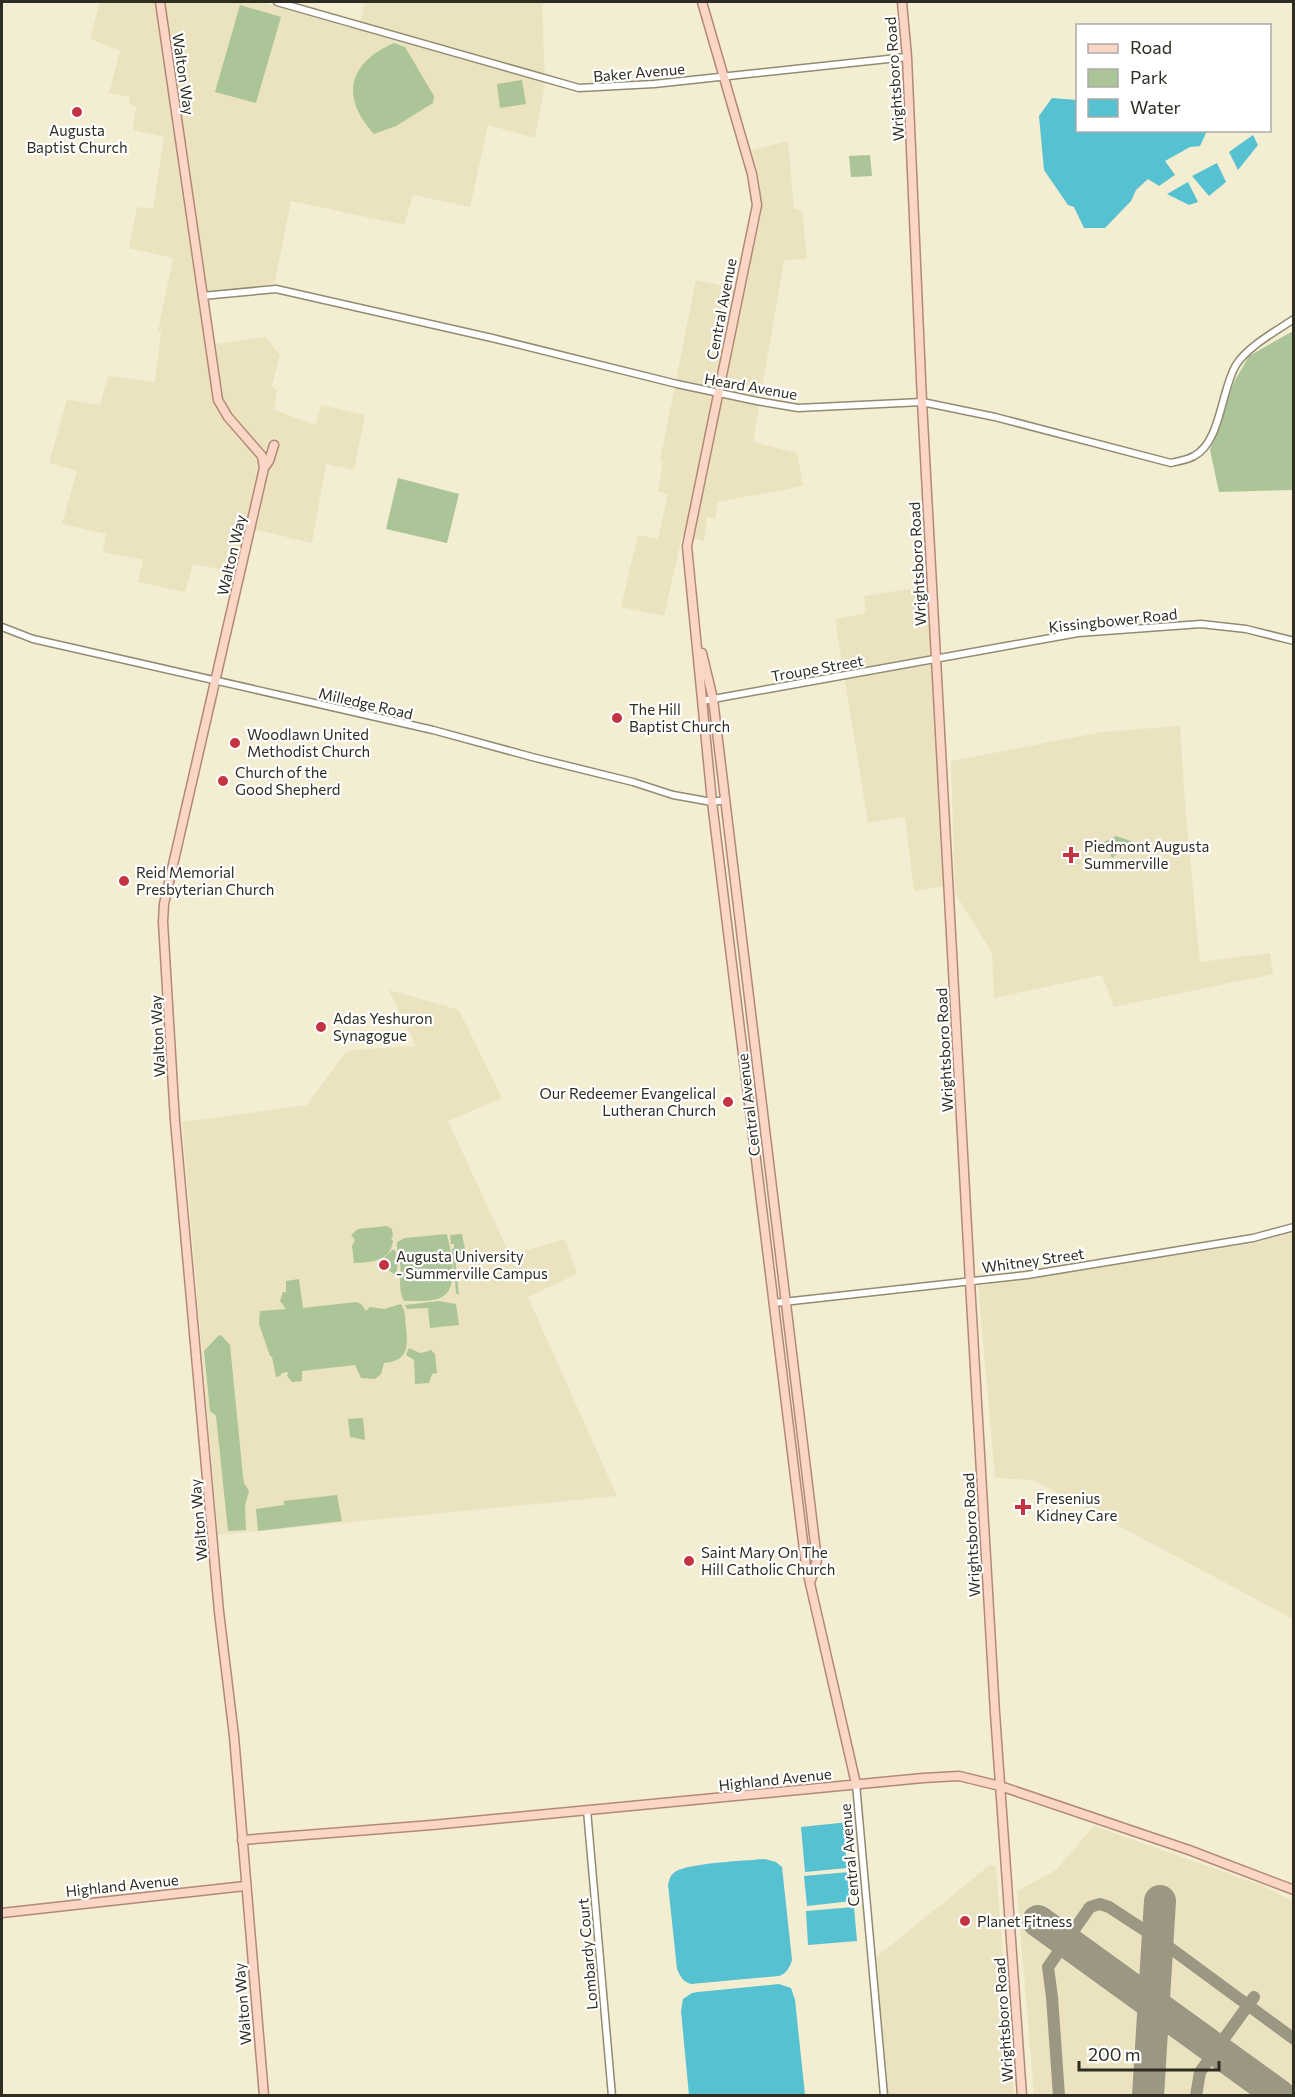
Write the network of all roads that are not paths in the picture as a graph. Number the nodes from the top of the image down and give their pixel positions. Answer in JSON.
{"nodes":[{"id":1,"x":160,"y":2,"type":"edge"},
{"id":2,"x":277,"y":2,"type":"edge"},
{"id":3,"x":702,"y":2,"type":"edge"},
{"id":4,"x":902,"y":2,"type":"edge"},
{"id":5,"x":907,"y":57,"type":"junction"},
{"id":6,"x":724,"y":75,"type":"junction"},
{"id":7,"x":202,"y":296,"type":"junction"},
{"id":8,"x":1293,"y":319,"type":"edge"},
{"id":9,"x":719,"y":392,"type":"junction"},
{"id":10,"x":922,"y":402,"type":"junction"},
{"id":11,"x":274,"y":445,"type":"dead end"},
{"id":12,"x":264,"y":468,"type":"junction"},
{"id":13,"x":2,"y":627,"type":"edge"},
{"id":14,"x":696,"y":627,"type":"junction"},
{"id":15,"x":1293,"y":641,"type":"edge"},
{"id":16,"x":936,"y":658,"type":"junction"},
{"id":17,"x":216,"y":680,"type":"junction"},
{"id":18,"x":713,"y":699,"type":"junction"},
{"id":19,"x":702,"y":701,"type":"junction"},
{"id":20,"x":724,"y":800,"type":"junction"},
{"id":21,"x":712,"y":802,"type":"junction"},
{"id":22,"x":1293,"y":1227,"type":"edge"},
{"id":23,"x":970,"y":1281,"type":"junction"},
{"id":24,"x":787,"y":1301,"type":"junction"},
{"id":25,"x":774,"y":1303,"type":"junction"},
{"id":26,"x":811,"y":1580,"type":"junction"},
{"id":27,"x":856,"y":1784,"type":"junction"},
{"id":28,"x":1000,"y":1786,"type":"junction"},
{"id":29,"x":587,"y":1810,"type":"junction"},
{"id":30,"x":242,"y":1840,"type":"junction"},
{"id":31,"x":245,"y":1886,"type":"junction"},
{"id":32,"x":1293,"y":1890,"type":"edge"},
{"id":33,"x":2,"y":1913,"type":"edge"},
{"id":34,"x":264,"y":2096,"type":"edge"},
{"id":35,"x":612,"y":2096,"type":"edge"},
{"id":36,"x":884,"y":2096,"type":"edge"},
{"id":37,"x":1022,"y":2096,"type":"edge"}],
"edges":[{"from":1,"to":7,"type":"main road","name":"Walton Way"},
{"from":2,"to":6,"type":"street","name":"Baker Avenue"},
{"from":3,"to":6,"type":"main road","name":"Central Avenue"},
{"from":4,"to":5,"type":"main road","name":"Wrightsboro Road"},
{"from":5,"to":6,"type":"street","name":"Baker Avenue"},
{"from":5,"to":10,"type":"main road","name":"Wrightsboro Road"},
{"from":6,"to":9,"type":"main road","name":"Central Avenue"},
{"from":7,"to":9,"type":"street","name":"Heard Avenue"},
{"from":7,"to":12,"type":"main road","name":"Walton Way"},
{"from":8,"to":10,"type":"street","name":"Heard Avenue"},
{"from":9,"to":10,"type":"street","name":"Heard Avenue"},
{"from":9,"to":14,"type":"main road","name":"Central Avenue"},
{"from":10,"to":16,"type":"main road","name":"Wrightsboro Road"},
{"from":11,"to":12,"type":"main road"},
{"from":12,"to":17,"type":"main road","name":"Walton Way"},
{"from":13,"to":17,"type":"street","name":"Milledge Road"},
{"from":14,"to":18,"type":"main road","name":"Central Avenue"},
{"from":14,"to":19,"type":"main road","name":"Central Avenue"},
{"from":15,"to":16,"type":"street","name":"Kissingbower Road"},
{"from":16,"to":18,"type":"street","name":"Troupe Street"},
{"from":16,"to":23,"type":"main road","name":"Wrightsboro Road"},
{"from":17,"to":21,"type":"street","name":"Milledge Road"},
{"from":17,"to":30,"type":"main road","name":"Walton Way"},
{"from":18,"to":19,"type":"street","name":"Troupe Street"},
{"from":18,"to":20,"type":"main road","name":"Central Avenue"},
{"from":19,"to":21,"type":"main road","name":"Central Avenue"},
{"from":20,"to":21,"type":"street","name":"Milledge Road"},
{"from":20,"to":24,"type":"main road","name":"Central Avenue"},
{"from":21,"to":25,"type":"main road","name":"Central Avenue"},
{"from":22,"to":23,"type":"street","name":"Whitney Street"},
{"from":23,"to":24,"type":"street","name":"Whitney Street"},
{"from":23,"to":28,"type":"main road","name":"Wrightsboro Road"},
{"from":24,"to":25,"type":"street","name":"Whitney Street"},
{"from":24,"to":26,"type":"main road","name":"Central Avenue"},
{"from":25,"to":26,"type":"main road","name":"Central Avenue"},
{"from":26,"to":27,"type":"main road","name":"Central Avenue"},
{"from":27,"to":28,"type":"main road","name":"Highland Avenue"},
{"from":27,"to":29,"type":"main road","name":"Highland Avenue"},
{"from":27,"to":36,"type":"street","name":"Central Avenue"},
{"from":28,"to":32,"type":"main road","name":"Highland Avenue"},
{"from":28,"to":37,"type":"main road","name":"Wrightsboro Road"},
{"from":29,"to":30,"type":"main road","name":"Highland Avenue"},
{"from":29,"to":35,"type":"street","name":"Lombardy Court"},
{"from":30,"to":31,"type":"main road","name":"Walton Way"},
{"from":31,"to":33,"type":"main road","name":"Highland Avenue"},
{"from":31,"to":34,"type":"main road","name":"Walton Way"}]}
